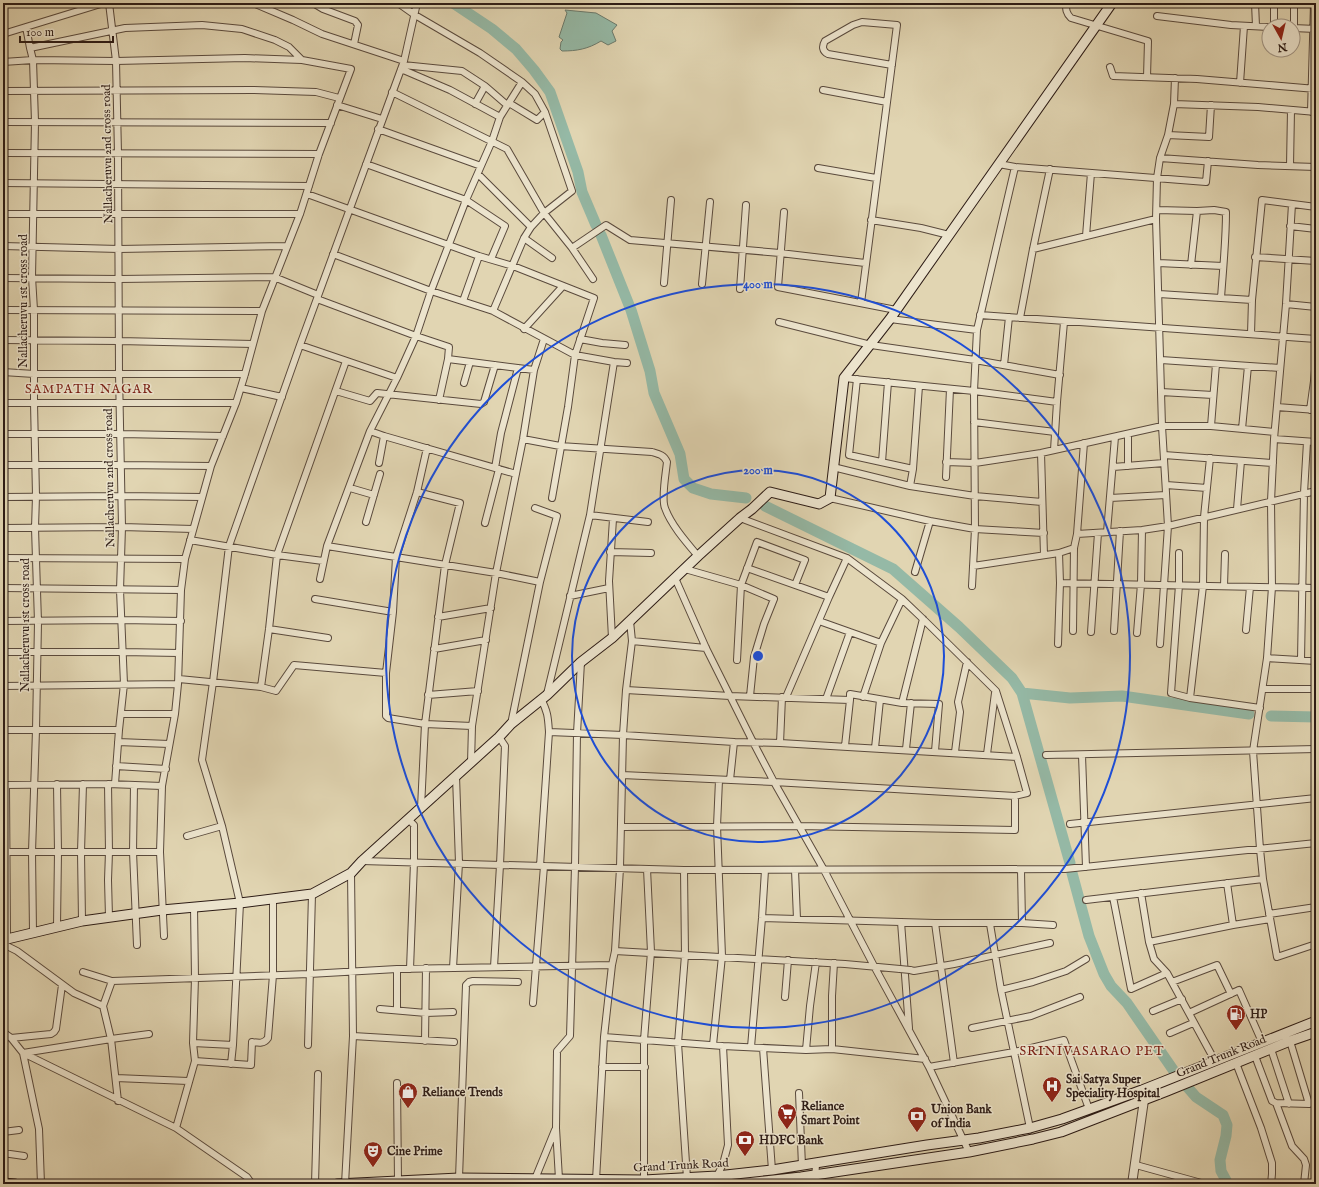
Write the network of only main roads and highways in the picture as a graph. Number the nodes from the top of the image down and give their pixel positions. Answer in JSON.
{"nodes":[{"id":1,"x":1112,"y":3,"type":"edge"},
{"id":2,"x":4,"y":941,"type":"edge"},
{"id":3,"x":1315,"y":1029,"type":"edge"},
{"id":4,"x":816,"y":1179,"type":"edge"},
{"id":5,"x":3,"y":1182,"type":"edge"},
{"id":6,"x":15,"y":1184,"type":"edge"},
{"id":7,"x":336,"y":1184,"type":"edge"},
{"id":8,"x":344,"y":1184,"type":"edge"},
{"id":9,"x":737,"y":1184,"type":"edge"}],
"edges":[{"from":1,"to":2,"type":"main road"},
{"from":3,"to":4,"type":"main road","name":"Grand Trunk Road"},
{"from":3,"to":8,"type":"main road","name":"Grand Trunk Road"},
{"from":4,"to":9,"type":"main road","name":"Grand Trunk Road"},
{"from":5,"to":6,"type":"main road"},
{"from":7,"to":8,"type":"main road","name":"Grand Trunk Road"}]}
